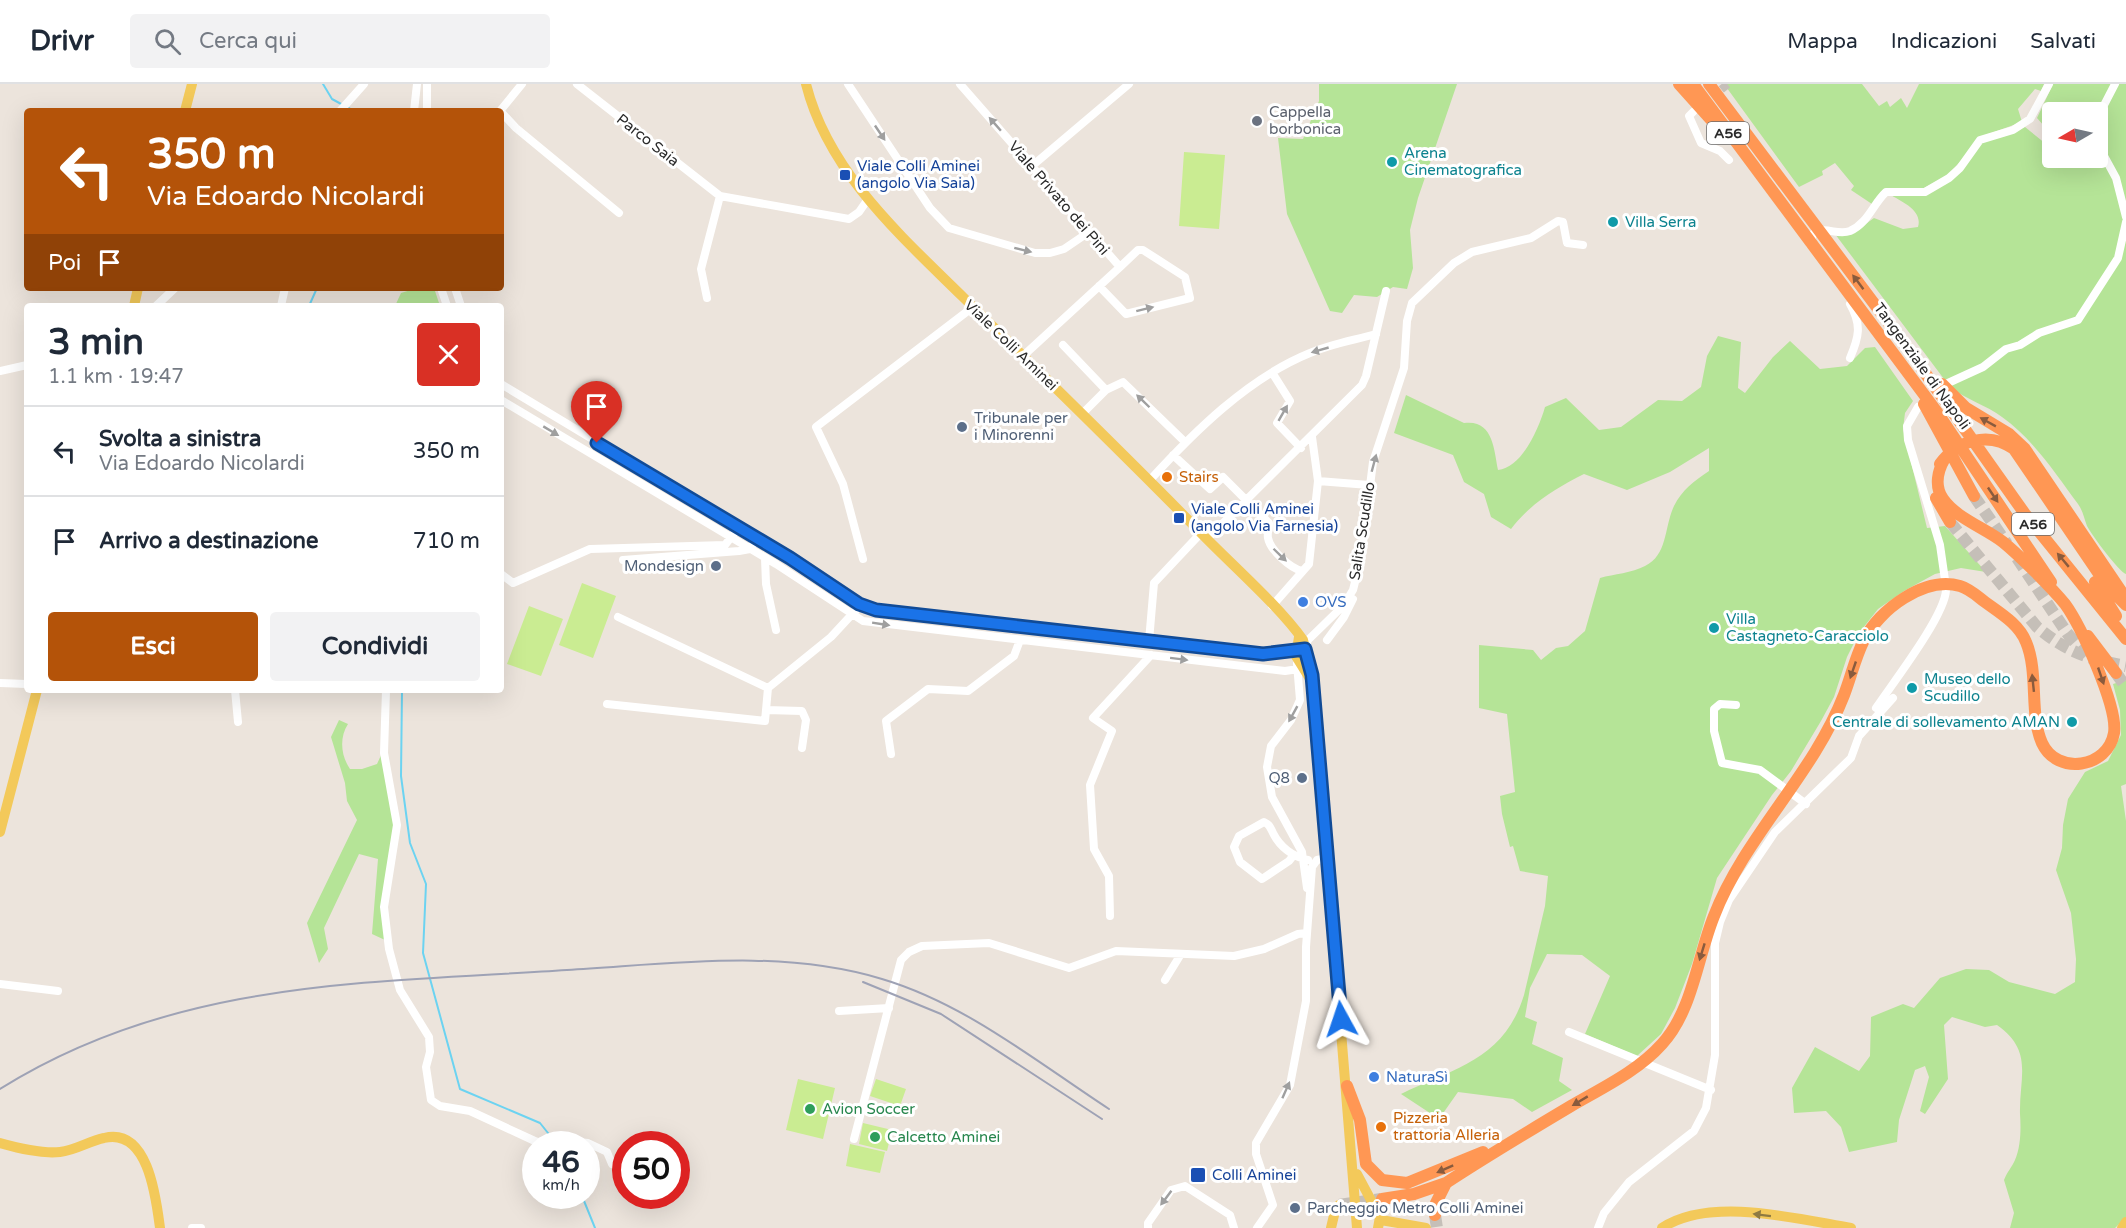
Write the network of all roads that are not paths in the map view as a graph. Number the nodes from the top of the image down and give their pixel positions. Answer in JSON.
{"nodes":[{"id":1,"x":192,"y":84,"type":"edge"},
{"id":2,"x":364,"y":84,"type":"edge"},
{"id":3,"x":417,"y":84,"type":"edge"},
{"id":4,"x":427,"y":84,"type":"edge"},
{"id":5,"x":522,"y":84,"type":"edge"},
{"id":6,"x":577,"y":84,"type":"edge"},
{"id":7,"x":806,"y":84,"type":"edge"},
{"id":8,"x":848,"y":84,"type":"edge"},
{"id":9,"x":960,"y":84,"type":"edge"},
{"id":10,"x":1129,"y":84,"type":"edge"},
{"id":11,"x":1679,"y":84,"type":"edge"},
{"id":12,"x":1693,"y":84,"type":"edge"},
{"id":13,"x":1709,"y":84,"type":"edge"},
{"id":14,"x":1715,"y":84,"type":"edge"},
{"id":15,"x":2049,"y":84,"type":"edge"},
{"id":16,"x":2115,"y":84,"type":"edge"},
{"id":17,"x":186,"y":108,"type":"edge"},
{"id":18,"x":343,"y":108,"type":"edge"},
{"id":19,"x":414,"y":108,"type":"edge"},
{"id":20,"x":427,"y":108,"type":"edge"},
{"id":21,"x":503,"y":108,"type":"edge"},
{"id":22,"x":1693,"y":112,"type":"dead end"},
{"id":23,"x":504,"y":114,"type":"edge"},
{"id":24,"x":1737,"y":120,"type":"junction"},
{"id":25,"x":1732,"y":138,"type":"junction"},
{"id":26,"x":1730,"y":160,"type":"dead end"},
{"id":27,"x":1032,"y":166,"type":"junction"},
{"id":28,"x":1770,"y":177,"type":"junction"},
{"id":29,"x":720,"y":196,"type":"junction"},
{"id":30,"x":868,"y":199,"type":"junction"},
{"id":31,"x":619,"y":213,"type":"dead end"},
{"id":32,"x":2126,"y":217,"type":"edge"},
{"id":33,"x":2126,"y":222,"type":"edge"},
{"id":34,"x":1089,"y":232,"type":"junction"},
{"id":35,"x":1583,"y":245,"type":"dead end"},
{"id":36,"x":1120,"y":267,"type":"junction"},
{"id":37,"x":1099,"y":286,"type":"junction"},
{"id":38,"x":172,"y":291,"type":"edge"},
{"id":39,"x":1386,"y":291,"type":"dead end"},
{"id":40,"x":707,"y":298,"type":"dead end"},
{"id":41,"x":159,"y":303,"type":"edge"},
{"id":42,"x":973,"y":307,"type":"junction"},
{"id":43,"x":1376,"y":334,"type":"junction"},
{"id":44,"x":1363,"y":338,"type":"junction"},
{"id":45,"x":1063,"y":345,"type":"dead end"},
{"id":46,"x":1373,"y":346,"type":"junction"},
{"id":47,"x":1023,"y":356,"type":"junction"},
{"id":48,"x":1850,"y":358,"type":"dead end"},
{"id":49,"x":24,"y":366,"type":"edge"},
{"id":50,"x":0,"y":371,"type":"edge"},
{"id":51,"x":1273,"y":374,"type":"junction"},
{"id":52,"x":1948,"y":383,"type":"dead end"},
{"id":53,"x":504,"y":386,"type":"edge"},
{"id":54,"x":1106,"y":390,"type":"junction"},
{"id":55,"x":504,"y":402,"type":"edge"},
{"id":56,"x":1918,"y":407,"type":"dead end"},
{"id":57,"x":1943,"y":408,"type":"junction"},
{"id":58,"x":1082,"y":414,"type":"junction"},
{"id":59,"x":1312,"y":437,"type":"junction"},
{"id":60,"x":1982,"y":440,"type":"junction"},
{"id":61,"x":1185,"y":442,"type":"junction"},
{"id":62,"x":1301,"y":448,"type":"junction"},
{"id":63,"x":1173,"y":455,"type":"junction"},
{"id":64,"x":1944,"y":458,"type":"junction"},
{"id":65,"x":1150,"y":480,"type":"junction"},
{"id":66,"x":1318,"y":481,"type":"junction"},
{"id":67,"x":1369,"y":485,"type":"junction"},
{"id":68,"x":1974,"y":496,"type":"tunnel mouth"},
{"id":69,"x":1247,"y":500,"type":"junction"},
{"id":70,"x":1950,"y":522,"type":"tunnel mouth"},
{"id":71,"x":739,"y":527,"type":"junction"},
{"id":72,"x":1204,"y":536,"type":"junction"},
{"id":73,"x":732,"y":538,"type":"junction"},
{"id":74,"x":757,"y":538,"type":"junction"},
{"id":75,"x":750,"y":549,"type":"junction"},
{"id":76,"x":765,"y":558,"type":"junction"},
{"id":77,"x":623,"y":560,"type":"dead end"},
{"id":78,"x":863,"y":560,"type":"dead end"},
{"id":79,"x":1302,"y":571,"type":"junction"},
{"id":80,"x":504,"y":576,"type":"edge"},
{"id":81,"x":1353,"y":590,"type":"junction"},
{"id":82,"x":2126,"y":598,"type":"edge"},
{"id":83,"x":859,"y":604,"type":"junction"},
{"id":84,"x":2066,"y":605,"type":"junction"},
{"id":85,"x":2126,"y":605,"type":"edge"},
{"id":86,"x":1272,"y":606,"type":"junction"},
{"id":87,"x":854,"y":615,"type":"junction"},
{"id":88,"x":618,"y":617,"type":"dead end"},
{"id":89,"x":776,"y":630,"type":"dead end"},
{"id":90,"x":2126,"y":637,"type":"edge"},
{"id":91,"x":1020,"y":640,"type":"junction"},
{"id":92,"x":1327,"y":640,"type":"dead end"},
{"id":93,"x":1149,"y":641,"type":"junction"},
{"id":94,"x":1151,"y":655,"type":"junction"},
{"id":95,"x":1301,"y":658,"type":"junction"},
{"id":96,"x":2116,"y":673,"type":"tunnel mouth"},
{"id":97,"x":0,"y":683,"type":"edge"},
{"id":98,"x":24,"y":684,"type":"edge"},
{"id":99,"x":768,"y":688,"type":"junction"},
{"id":100,"x":36,"y":693,"type":"edge"},
{"id":101,"x":235,"y":693,"type":"edge"},
{"id":102,"x":386,"y":693,"type":"edge"},
{"id":103,"x":1893,"y":698,"type":"dead end"},
{"id":104,"x":607,"y":704,"type":"dead end"},
{"id":105,"x":1736,"y":705,"type":"dead end"},
{"id":106,"x":766,"y":710,"type":"junction"},
{"id":107,"x":238,"y":722,"type":"dead end"},
{"id":108,"x":1855,"y":744,"type":"junction"},
{"id":109,"x":802,"y":748,"type":"dead end"},
{"id":110,"x":891,"y":754,"type":"dead end"},
{"id":111,"x":1806,"y":804,"type":"junction"},
{"id":112,"x":0,"y":832,"type":"edge"},
{"id":113,"x":1294,"y":857,"type":"junction"},
{"id":114,"x":1327,"y":858,"type":"junction"},
{"id":115,"x":1311,"y":861,"type":"junction"},
{"id":116,"x":1311,"y":897,"type":"junction"},
{"id":117,"x":1110,"y":916,"type":"dead end"},
{"id":118,"x":1307,"y":933,"type":"junction"},
{"id":119,"x":1181,"y":954,"type":"junction"},
{"id":120,"x":1165,"y":980,"type":"dead end"},
{"id":121,"x":0,"y":984,"type":"edge"},
{"id":122,"x":58,"y":991,"type":"dead end"},
{"id":123,"x":889,"y":1008,"type":"junction"},
{"id":124,"x":839,"y":1011,"type":"dead end"},
{"id":125,"x":1569,"y":1032,"type":"dead end"},
{"id":126,"x":1347,"y":1086,"type":"junction"},
{"id":127,"x":1711,"y":1090,"type":"junction"},
{"id":128,"x":854,"y":1139,"type":"dead end"},
{"id":129,"x":0,"y":1143,"type":"edge"},
{"id":130,"x":1499,"y":1149,"type":"junction"},
{"id":131,"x":612,"y":1164,"type":"dead end"},
{"id":132,"x":1354,"y":1168,"type":"junction"},
{"id":133,"x":1446,"y":1183,"type":"junction"},
{"id":134,"x":1382,"y":1199,"type":"tunnel mouth"},
{"id":135,"x":1339,"y":1205,"type":"dead end"},
{"id":136,"x":1357,"y":1215,"type":"junction"},
{"id":137,"x":1435,"y":1215,"type":"tunnel mouth"},
{"id":138,"x":1378,"y":1220,"type":"edge"},
{"id":139,"x":2126,"y":1222,"type":"edge"},
{"id":140,"x":160,"y":1228,"type":"edge"},
{"id":141,"x":192,"y":1228,"type":"edge"},
{"id":142,"x":201,"y":1228,"type":"edge"},
{"id":143,"x":1148,"y":1228,"type":"edge"},
{"id":144,"x":1234,"y":1228,"type":"edge"},
{"id":145,"x":1257,"y":1228,"type":"edge"},
{"id":146,"x":1331,"y":1228,"type":"edge"},
{"id":147,"x":1357,"y":1228,"type":"edge"},
{"id":148,"x":1426,"y":1228,"type":"edge"},
{"id":149,"x":1598,"y":1228,"type":"edge"},
{"id":150,"x":1662,"y":1228,"type":"edge"},
{"id":151,"x":1851,"y":1228,"type":"edge"},
{"id":152,"x":2122,"y":1228,"type":"edge"}],
"edges":[{"from":1,"to":17,"type":"main road"},
{"from":2,"to":18,"type":"street"},
{"from":3,"to":19,"type":"street"},
{"from":4,"to":20,"type":"street"},
{"from":5,"to":21,"type":"street"},
{"from":6,"to":29,"type":"street","name":"Parco Saia"},
{"from":7,"to":30,"type":"main road","name":"Viale Colli Aminei"},
{"from":8,"to":34,"type":"street","one_way":true},
{"from":27,"to":9,"type":"street","name":"Viale Privato dei Pini","one_way":true},
{"from":10,"to":27,"type":"street"},
{"from":11,"to":25,"type":"highway"},
{"from":12,"to":25,"type":"highway","name":"Tangenziale di Napoli","number":"A56"},
{"from":13,"to":24,"type":"highway","name":"Tangenziale di Napoli","number":"A56"},
{"from":14,"to":24,"type":"highway"},
{"from":15,"to":48,"type":"street"},
{"from":16,"to":32,"type":"street"},
{"from":22,"to":26,"type":"street"},
{"from":23,"to":31,"type":"street"},
{"from":24,"to":28,"type":"highway","name":"Tangenziale di Napoli","number":"A56"},
{"from":25,"to":28,"type":"highway","name":"Tangenziale di Napoli","number":"A56"},
{"from":27,"to":34,"type":"street","name":"Viale Privato dei Pini"},
{"from":28,"to":57,"type":"highway","name":"Tangenziale di Napoli","number":"A56"},
{"from":57,"to":28,"type":"highway","name":"Tangenziale di Napoli","number":"A56","one_way":true},
{"from":29,"to":30,"type":"street","name":"Parco Saia"},
{"from":29,"to":40,"type":"street"},
{"from":30,"to":42,"type":"main road","name":"Viale Colli Aminei"},
{"from":33,"to":52,"type":"street"},
{"from":34,"to":36,"type":"street","name":"Viale Privato dei Pini"},
{"from":67,"to":35,"type":"street","name":"Salita Scudillo","one_way":true},
{"from":36,"to":37,"type":"street","name":"Viale Privato dei Pini"},
{"from":37,"to":36,"type":"street","one_way":true},
{"from":37,"to":47,"type":"street","name":"Viale Privato dei Pini"},
{"from":38,"to":41,"type":"street"},
{"from":39,"to":43,"type":"street"},
{"from":42,"to":47,"type":"main road","name":"Viale Colli Aminei"},
{"from":42,"to":78,"type":"street"},
{"from":43,"to":44,"type":"street"},
{"from":43,"to":46,"type":"street"},
{"from":44,"to":46,"type":"street"},
{"from":44,"to":51,"type":"street","one_way":true},
{"from":45,"to":54,"type":"street"},
{"from":46,"to":59,"type":"street"},
{"from":47,"to":58,"type":"main road","name":"Viale Colli Aminei"},
{"from":49,"to":50,"type":"street"},
{"from":51,"to":61,"type":"street"},
{"from":62,"to":51,"type":"street","one_way":true},
{"from":53,"to":71,"type":"street"},
{"from":54,"to":58,"type":"street"},
{"from":61,"to":54,"type":"street","one_way":true},
{"from":55,"to":73,"type":"street","one_way":true},
{"from":56,"to":108,"type":"street"},
{"from":57,"to":68,"type":"highway"},
{"from":82,"to":57,"type":"highway","one_way":true},
{"from":57,"to":84,"type":"highway","name":"Tangenziale di Napoli","number":"A56","one_way":true},
{"from":90,"to":57,"type":"highway","name":"Tangenziale di Napoli","number":"A56","one_way":true},
{"from":58,"to":65,"type":"main road","name":"Viale Colli Aminei"},
{"from":59,"to":62,"type":"street"},
{"from":59,"to":66,"type":"street"},
{"from":60,"to":64,"type":"highway"},
{"from":60,"to":85,"type":"highway"},
{"from":60,"to":90,"type":"highway"},
{"from":61,"to":63,"type":"street"},
{"from":62,"to":69,"type":"street"},
{"from":63,"to":65,"type":"street"},
{"from":63,"to":69,"type":"street"},
{"from":64,"to":70,"type":"highway"},
{"from":64,"to":84,"type":"highway"},
{"from":65,"to":72,"type":"main road","name":"Viale Colli Aminei"},
{"from":66,"to":67,"type":"street"},
{"from":66,"to":79,"type":"street"},
{"from":67,"to":81,"type":"street","name":"Salita Scudillo"},
{"from":69,"to":72,"type":"street"},
{"from":69,"to":79,"type":"street","one_way":true},
{"from":71,"to":73,"type":"street"},
{"from":71,"to":74,"type":"street"},
{"from":72,"to":86,"type":"main road","name":"Viale Colli Aminei"},
{"from":72,"to":93,"type":"street"},
{"from":73,"to":75,"type":"street"},
{"from":73,"to":80,"type":"street"},
{"from":74,"to":75,"type":"street"},
{"from":74,"to":83,"type":"street"},
{"from":75,"to":76,"type":"street"},
{"from":75,"to":77,"type":"street"},
{"from":76,"to":87,"type":"street"},
{"from":76,"to":89,"type":"street"},
{"from":79,"to":86,"type":"street"},
{"from":81,"to":92,"type":"street"},
{"from":81,"to":95,"type":"street","name":"Salita Scudillo"},
{"from":83,"to":87,"type":"street"},
{"from":83,"to":93,"type":"street"},
{"from":84,"to":96,"type":"highway","name":"Tangenziale di Napoli","number":"A56"},
{"from":84,"to":130,"type":"highway","one_way":true},
{"from":86,"to":95,"type":"main road","name":"Viale Colli Aminei"},
{"from":87,"to":91,"type":"street","one_way":true},
{"from":87,"to":99,"type":"street"},
{"from":88,"to":99,"type":"street"},
{"from":91,"to":94,"type":"street"},
{"from":91,"to":110,"type":"street"},
{"from":93,"to":95,"type":"street"},
{"from":94,"to":95,"type":"street","one_way":true},
{"from":94,"to":117,"type":"street"},
{"from":95,"to":114,"type":"main road","name":"Viale Colli Aminei"},
{"from":95,"to":116,"type":"street","one_way":true},
{"from":97,"to":98,"type":"street"},
{"from":99,"to":106,"type":"street"},
{"from":100,"to":112,"type":"main road"},
{"from":101,"to":107,"type":"street"},
{"from":102,"to":131,"type":"street"},
{"from":103,"to":108,"type":"street"},
{"from":104,"to":106,"type":"street"},
{"from":105,"to":111,"type":"street"},
{"from":106,"to":109,"type":"street"},
{"from":108,"to":111,"type":"street"},
{"from":111,"to":127,"type":"street"},
{"from":113,"to":113,"type":"street"},
{"from":113,"to":115,"type":"street"},
{"from":114,"to":115,"type":"street"},
{"from":114,"to":126,"type":"main road","name":"Viale Colli Aminei"},
{"from":115,"to":116,"type":"street"},
{"from":116,"to":118,"type":"street"},
{"from":118,"to":119,"type":"street"},
{"from":145,"to":118,"type":"street","one_way":true},
{"from":119,"to":120,"type":"street"},
{"from":119,"to":123,"type":"street"},
{"from":121,"to":122,"type":"street"},
{"from":123,"to":124,"type":"street"},
{"from":123,"to":128,"type":"street"},
{"from":125,"to":127,"type":"street"},
{"from":130,"to":126,"type":"highway","one_way":true},
{"from":126,"to":132,"type":"main road","name":"Viale Colli Aminei"},
{"from":127,"to":149,"type":"street"},
{"from":129,"to":140,"type":"main road"},
{"from":130,"to":133,"type":"highway"},
{"from":132,"to":136,"type":"main road","name":"Viale Colli Aminei"},
{"from":132,"to":138,"type":"main road"},
{"from":133,"to":134,"type":"highway"},
{"from":133,"to":137,"type":"highway"},
{"from":135,"to":146,"type":"main road"},
{"from":136,"to":138,"type":"main road"},
{"from":136,"to":147,"type":"main road","name":"Viale Colli Aminei"},
{"from":138,"to":148,"type":"main road"},
{"from":139,"to":152,"type":"main road"},
{"from":141,"to":142,"type":"street"},
{"from":144,"to":143,"type":"street","one_way":true},
{"from":151,"to":150,"type":"main road","one_way":true}]}
